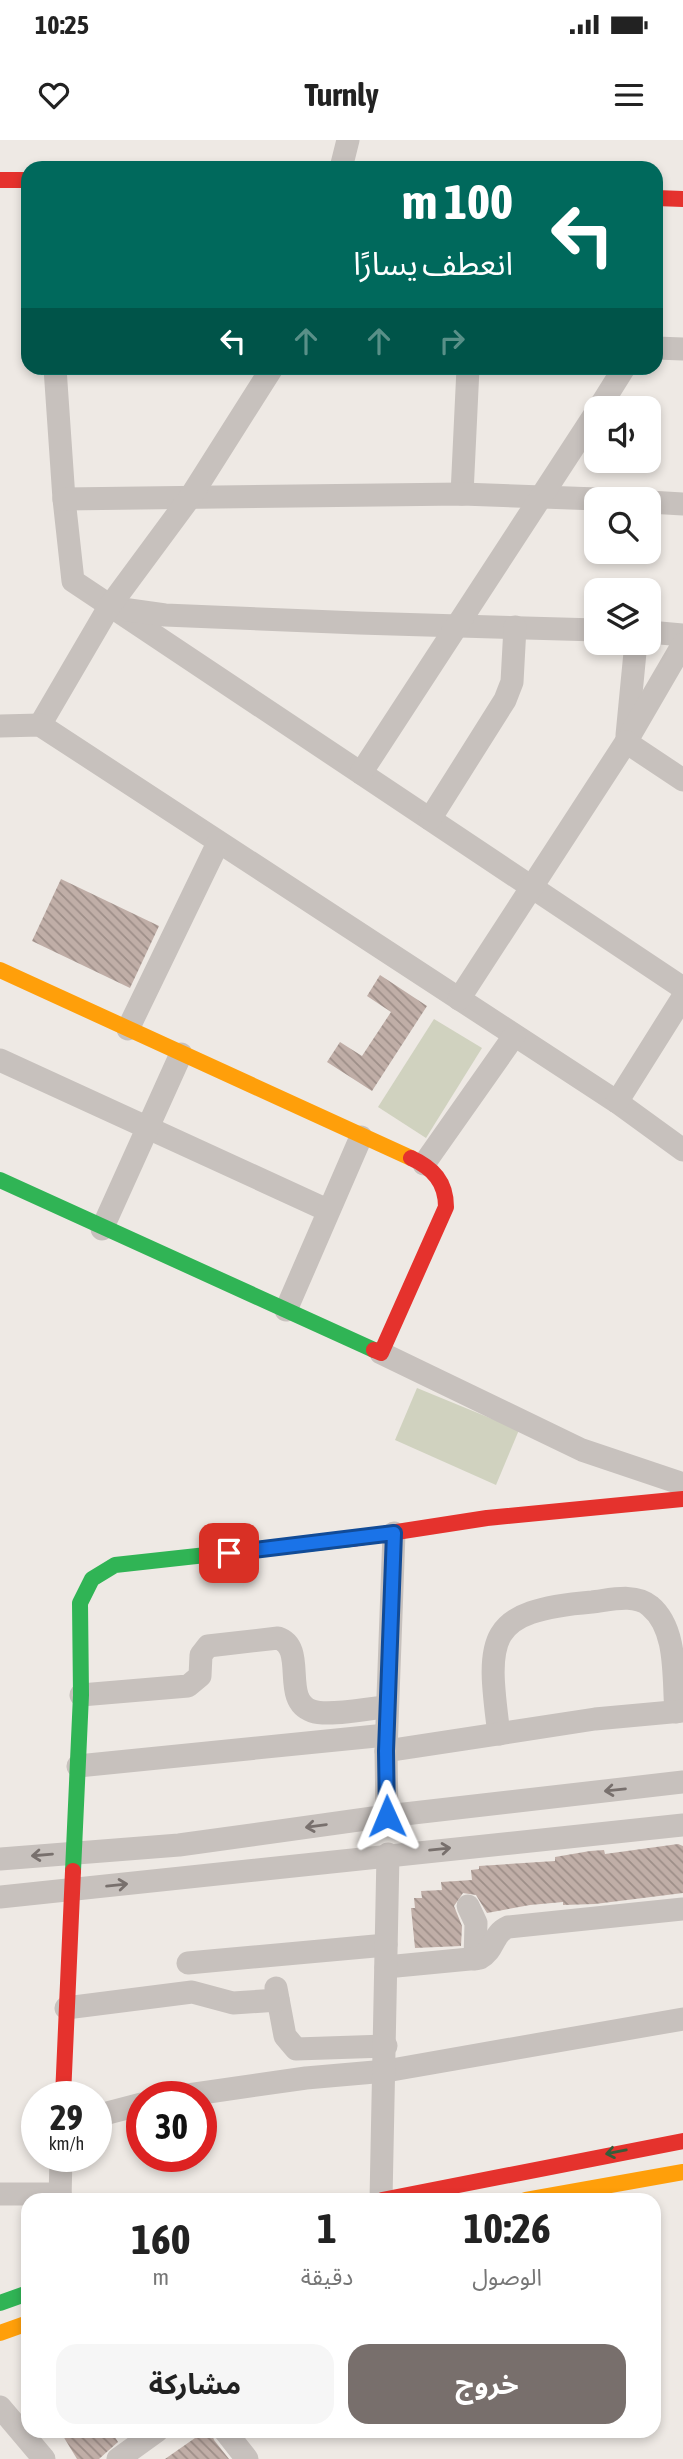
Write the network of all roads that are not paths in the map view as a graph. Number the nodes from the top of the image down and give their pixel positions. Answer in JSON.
{"nodes":[{"id":1,"x":348,"y":140,"type":"edge"},
{"id":2,"x":343,"y":161,"type":"edge"},
{"id":3,"x":0,"y":180,"type":"edge"},
{"id":4,"x":21,"y":180,"type":"edge"},
{"id":5,"x":663,"y":198,"type":"edge"},
{"id":6,"x":683,"y":199,"type":"edge"},
{"id":7,"x":663,"y":348,"type":"edge"},
{"id":8,"x":683,"y":349,"type":"edge"},
{"id":9,"x":55,"y":375,"type":"edge"},
{"id":10,"x":268,"y":375,"type":"edge"},
{"id":11,"x":468,"y":375,"type":"edge"},
{"id":12,"x":620,"y":375,"type":"edge"},
{"id":13,"x":607,"y":396,"type":"edge"},
{"id":14,"x":584,"y":431,"type":"edge"},
{"id":15,"x":462,"y":494,"type":"junction"},
{"id":16,"x":191,"y":496,"type":"junction"},
{"id":17,"x":541,"y":497,"type":"junction"},
{"id":18,"x":64,"y":499,"type":"junction"},
{"id":19,"x":584,"y":499,"type":"edge"},
{"id":20,"x":661,"y":503,"type":"edge"},
{"id":21,"x":683,"y":504,"type":"edge"},
{"id":22,"x":108,"y":607,"type":"junction"},
{"id":23,"x":453,"y":627,"type":"junction"},
{"id":24,"x":515,"y":627,"type":"junction"},
{"id":25,"x":584,"y":630,"type":"edge"},
{"id":26,"x":661,"y":633,"type":"edge"},
{"id":27,"x":683,"y":635,"type":"edge"},
{"id":28,"x":683,"y":644,"type":"edge"},
{"id":29,"x":635,"y":655,"type":"edge"},
{"id":30,"x":0,"y":726,"type":"edge"},
{"id":31,"x":40,"y":726,"type":"junction"},
{"id":32,"x":626,"y":742,"type":"junction"},
{"id":33,"x":361,"y":773,"type":"junction"},
{"id":34,"x":683,"y":780,"type":"edge"},
{"id":35,"x":430,"y":819,"type":"junction"},
{"id":36,"x":218,"y":843,"type":"junction"},
{"id":37,"x":532,"y":887,"type":"junction"},
{"id":38,"x":0,"y":970,"type":"edge"},
{"id":39,"x":683,"y":988,"type":"edge"},
{"id":40,"x":683,"y":997,"type":"edge"},
{"id":41,"x":459,"y":999,"type":"junction"},
{"id":42,"x":128,"y":1029,"type":"junction"},
{"id":43,"x":514,"y":1036,"type":"junction"},
{"id":44,"x":181,"y":1054,"type":"junction"},
{"id":45,"x":0,"y":1060,"type":"edge"},
{"id":46,"x":617,"y":1102,"type":"junction"},
{"id":47,"x":147,"y":1130,"type":"junction"},
{"id":48,"x":361,"y":1137,"type":"junction"},
{"id":49,"x":683,"y":1150,"type":"edge"},
{"id":50,"x":424,"y":1164,"type":"junction"},
{"id":51,"x":0,"y":1180,"type":"edge"},
{"id":52,"x":327,"y":1210,"type":"junction"},
{"id":53,"x":102,"y":1229,"type":"junction"},
{"id":54,"x":286,"y":1310,"type":"junction"},
{"id":55,"x":381,"y":1353,"type":"junction"},
{"id":56,"x":683,"y":1484,"type":"edge"},
{"id":57,"x":683,"y":1499,"type":"edge"},
{"id":58,"x":394,"y":1533,"type":"junction"},
{"id":59,"x":81,"y":1695,"type":"junction"},
{"id":60,"x":387,"y":1707,"type":"junction"},
{"id":61,"x":680,"y":1711,"type":"edge"},
{"id":62,"x":499,"y":1734,"type":"junction"},
{"id":63,"x":386,"y":1743,"type":"junction"},
{"id":64,"x":78,"y":1766,"type":"junction"},
{"id":65,"x":683,"y":1782,"type":"edge"},
{"id":66,"x":387,"y":1816,"type":"junction"},
{"id":67,"x":683,"y":1825,"type":"edge"},
{"id":68,"x":71,"y":1853,"type":"junction"},
{"id":69,"x":388,"y":1854,"type":"junction"},
{"id":70,"x":0,"y":1859,"type":"edge"},
{"id":71,"x":70,"y":1889,"type":"junction"},
{"id":72,"x":0,"y":1897,"type":"edge"},
{"id":73,"x":468,"y":1906,"type":"dead end"},
{"id":74,"x":683,"y":1909,"type":"edge"},
{"id":75,"x":386,"y":1956,"type":"junction"},
{"id":76,"x":475,"y":1959,"type":"junction"},
{"id":77,"x":188,"y":1963,"type":"dead end"},
{"id":78,"x":66,"y":2008,"type":"junction"},
{"id":79,"x":683,"y":2019,"type":"edge"},
{"id":80,"x":386,"y":2046,"type":"junction"},
{"id":81,"x":386,"y":2071,"type":"junction"},
{"id":82,"x":64,"y":2081,"type":"edge"},
{"id":83,"x":217,"y":2091,"type":"edge"},
{"id":84,"x":683,"y":2141,"type":"edge"},
{"id":85,"x":61,"y":2172,"type":"edge"},
{"id":86,"x":683,"y":2172,"type":"edge"},
{"id":87,"x":60,"y":2193,"type":"edge"},
{"id":88,"x":382,"y":2193,"type":"edge"},
{"id":89,"x":418,"y":2193,"type":"edge"},
{"id":90,"x":565,"y":2193,"type":"edge"},
{"id":91,"x":0,"y":2194,"type":"edge"},
{"id":92,"x":21,"y":2195,"type":"edge"},
{"id":93,"x":21,"y":2296,"type":"edge"},
{"id":94,"x":0,"y":2303,"type":"edge"},
{"id":95,"x":21,"y":2326,"type":"edge"},
{"id":96,"x":0,"y":2333,"type":"edge"},
{"id":97,"x":0,"y":2407,"type":"edge"},
{"id":98,"x":21,"y":2432,"type":"edge"},
{"id":99,"x":26,"y":2438,"type":"edge"},
{"id":100,"x":147,"y":2438,"type":"edge"},
{"id":101,"x":230,"y":2438,"type":"edge"},
{"id":102,"x":44,"y":2459,"type":"edge"},
{"id":103,"x":117,"y":2459,"type":"edge"},
{"id":104,"x":247,"y":2459,"type":"edge"}],
"edges":[{"from":1,"to":2,"type":"street"},
{"from":3,"to":4,"type":"street"},
{"from":5,"to":6,"type":"street"},
{"from":7,"to":8,"type":"street"},
{"from":9,"to":18,"type":"street"},
{"from":10,"to":16,"type":"street"},
{"from":11,"to":15,"type":"street"},
{"from":12,"to":13,"type":"street"},
{"from":14,"to":17,"type":"street"},
{"from":15,"to":16,"type":"street"},
{"from":15,"to":17,"type":"street"},
{"from":16,"to":18,"type":"street"},
{"from":16,"to":22,"type":"street"},
{"from":17,"to":19,"type":"street"},
{"from":17,"to":23,"type":"street"},
{"from":18,"to":22,"type":"street"},
{"from":20,"to":21,"type":"street"},
{"from":22,"to":23,"type":"street"},
{"from":22,"to":31,"type":"street"},
{"from":22,"to":33,"type":"street"},
{"from":23,"to":24,"type":"street"},
{"from":23,"to":33,"type":"street"},
{"from":24,"to":25,"type":"street"},
{"from":24,"to":35,"type":"street"},
{"from":26,"to":27,"type":"street"},
{"from":28,"to":32,"type":"street"},
{"from":29,"to":32,"type":"street"},
{"from":30,"to":31,"type":"street"},
{"from":31,"to":36,"type":"street"},
{"from":32,"to":34,"type":"street"},
{"from":32,"to":37,"type":"street"},
{"from":33,"to":35,"type":"street"},
{"from":35,"to":37,"type":"street"},
{"from":36,"to":41,"type":"street"},
{"from":36,"to":42,"type":"street"},
{"from":37,"to":39,"type":"street"},
{"from":37,"to":41,"type":"street"},
{"from":38,"to":42,"type":"street"},
{"from":40,"to":46,"type":"street"},
{"from":41,"to":43,"type":"street"},
{"from":42,"to":44,"type":"street"},
{"from":43,"to":46,"type":"street"},
{"from":43,"to":50,"type":"street"},
{"from":44,"to":47,"type":"street"},
{"from":44,"to":48,"type":"street"},
{"from":45,"to":47,"type":"street"},
{"from":46,"to":49,"type":"street"},
{"from":47,"to":52,"type":"street"},
{"from":47,"to":53,"type":"street"},
{"from":48,"to":50,"type":"street"},
{"from":48,"to":52,"type":"street"},
{"from":50,"to":55,"type":"street"},
{"from":51,"to":53,"type":"street"},
{"from":52,"to":54,"type":"street"},
{"from":53,"to":54,"type":"street"},
{"from":54,"to":55,"type":"street"},
{"from":55,"to":56,"type":"street"},
{"from":57,"to":58,"type":"street"},
{"from":58,"to":59,"type":"street"},
{"from":58,"to":60,"type":"street"},
{"from":59,"to":60,"type":"street"},
{"from":59,"to":64,"type":"street"},
{"from":60,"to":63,"type":"street"},
{"from":61,"to":62,"type":"street"},
{"from":61,"to":62,"type":"street"},
{"from":62,"to":63,"type":"street"},
{"from":63,"to":64,"type":"street"},
{"from":63,"to":66,"type":"street"},
{"from":64,"to":68,"type":"street"},
{"from":65,"to":66,"type":"street","one_way":true},
{"from":66,"to":68,"type":"street","one_way":true},
{"from":69,"to":67,"type":"street","one_way":true},
{"from":68,"to":70,"type":"street","one_way":true},
{"from":68,"to":71,"type":"street"},
{"from":71,"to":69,"type":"street","one_way":true},
{"from":69,"to":75,"type":"street"},
{"from":71,"to":72,"type":"street"},
{"from":71,"to":78,"type":"street"},
{"from":73,"to":76,"type":"street"},
{"from":74,"to":76,"type":"street"},
{"from":75,"to":76,"type":"street"},
{"from":75,"to":77,"type":"street"},
{"from":75,"to":80,"type":"street"},
{"from":78,"to":80,"type":"street"},
{"from":78,"to":82,"type":"street"},
{"from":79,"to":81,"type":"street"},
{"from":80,"to":81,"type":"street"},
{"from":81,"to":83,"type":"street"},
{"from":81,"to":88,"type":"street"},
{"from":84,"to":89,"type":"street","one_way":true},
{"from":85,"to":87,"type":"street"},
{"from":86,"to":90,"type":"street"},
{"from":91,"to":92,"type":"street"},
{"from":93,"to":94,"type":"street"},
{"from":95,"to":96,"type":"street"},
{"from":97,"to":98,"type":"street"},
{"from":99,"to":102,"type":"street"},
{"from":100,"to":103,"type":"street"},
{"from":101,"to":104,"type":"street"}]}
